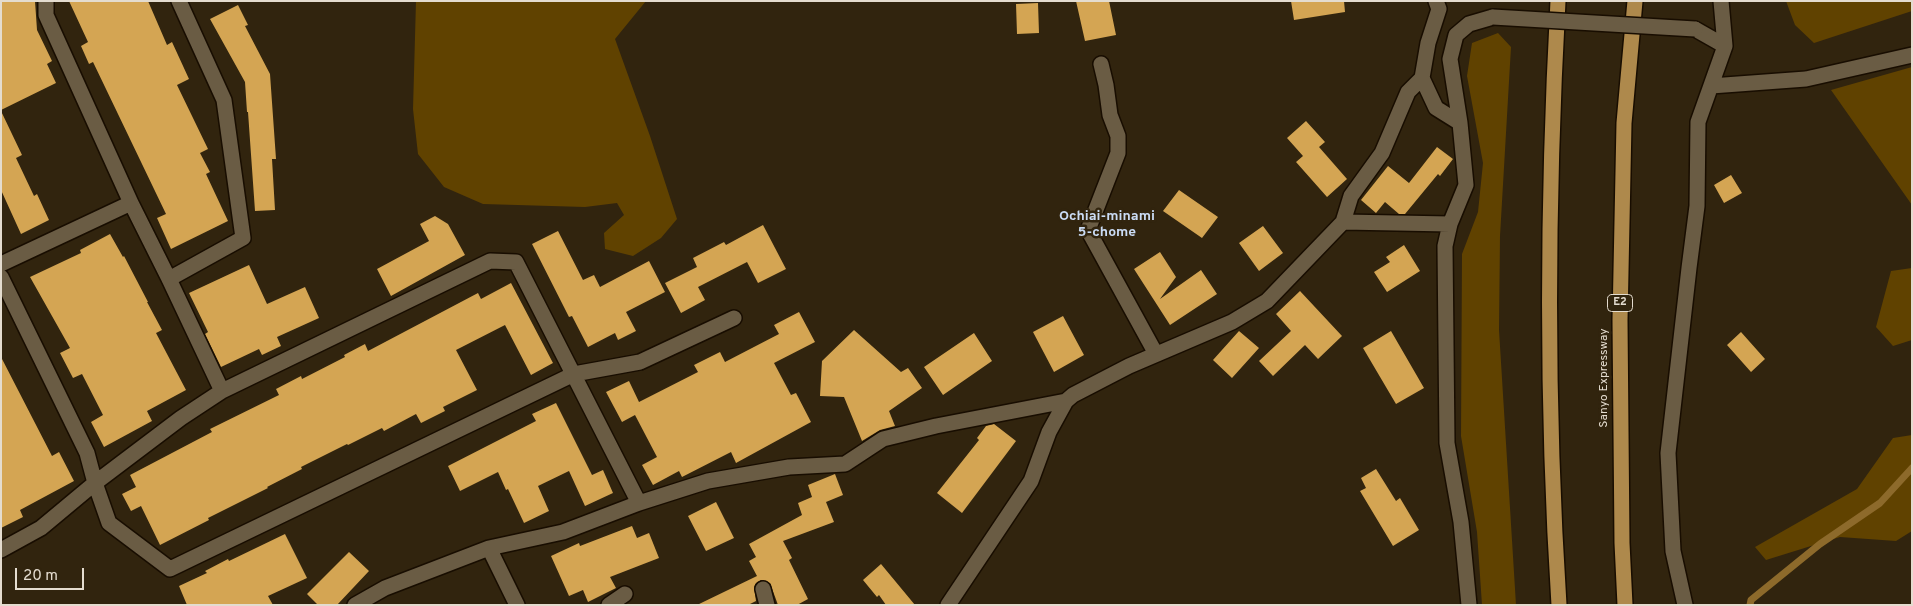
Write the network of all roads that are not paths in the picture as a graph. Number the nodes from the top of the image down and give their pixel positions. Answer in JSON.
{"nodes":[{"id":1,"x":46,"y":1,"type":"edge"},
{"id":2,"x":179,"y":1,"type":"edge"},
{"id":3,"x":1436,"y":1,"type":"edge"},
{"id":4,"x":1558,"y":1,"type":"edge"},
{"id":5,"x":1635,"y":1,"type":"edge"},
{"id":6,"x":1721,"y":1,"type":"edge"},
{"id":7,"x":1725,"y":46,"type":"junction"},
{"id":8,"x":1912,"y":55,"type":"edge"},
{"id":9,"x":1101,"y":64,"type":"dead end"},
{"id":10,"x":1422,"y":78,"type":"junction"},
{"id":11,"x":1711,"y":86,"type":"junction"},
{"id":12,"x":1460,"y":123,"type":"junction"},
{"id":13,"x":131,"y":203,"type":"junction"},
{"id":14,"x":1342,"y":222,"type":"junction"},
{"id":15,"x":1450,"y":224,"type":"junction"},
{"id":16,"x":1,"y":264,"type":"edge"},
{"id":17,"x":1,"y":277,"type":"edge"},
{"id":18,"x":170,"y":279,"type":"junction"},
{"id":19,"x":734,"y":318,"type":"dead end"},
{"id":20,"x":1156,"y":354,"type":"junction"},
{"id":21,"x":574,"y":374,"type":"junction"},
{"id":22,"x":222,"y":391,"type":"junction"},
{"id":23,"x":1066,"y":401,"type":"junction"},
{"id":24,"x":95,"y":483,"type":"junction"},
{"id":25,"x":639,"y":503,"type":"junction"},
{"id":26,"x":489,"y":548,"type":"junction"},
{"id":27,"x":1,"y":550,"type":"edge"},
{"id":28,"x":762,"y":590,"type":"dead end"},
{"id":29,"x":624,"y":594,"type":"dead end"},
{"id":30,"x":355,"y":605,"type":"edge"},
{"id":31,"x":517,"y":605,"type":"edge"},
{"id":32,"x":609,"y":605,"type":"edge"},
{"id":33,"x":767,"y":605,"type":"edge"},
{"id":34,"x":948,"y":605,"type":"edge"},
{"id":35,"x":1469,"y":605,"type":"edge"},
{"id":36,"x":1559,"y":605,"type":"edge"},
{"id":37,"x":1625,"y":605,"type":"edge"},
{"id":38,"x":1685,"y":605,"type":"edge"}],
"edges":[{"from":1,"to":13,"type":"street"},
{"from":2,"to":18,"type":"street"},
{"from":3,"to":10,"type":"street"},
{"from":4,"to":36,"type":"highway"},
{"from":5,"to":37,"type":"highway","name":"Sanyo Expressway","number":"E2"},
{"from":6,"to":7,"type":"street"},
{"from":7,"to":11,"type":"street"},
{"from":7,"to":12,"type":"street","bridge":true},
{"from":8,"to":11,"type":"street"},
{"from":9,"to":20,"type":"street"},
{"from":10,"to":12,"type":"street"},
{"from":10,"to":14,"type":"street"},
{"from":11,"to":38,"type":"street"},
{"from":12,"to":15,"type":"street"},
{"from":13,"to":16,"type":"street"},
{"from":13,"to":18,"type":"street"},
{"from":14,"to":15,"type":"street"},
{"from":14,"to":20,"type":"street"},
{"from":15,"to":35,"type":"street"},
{"from":17,"to":24,"type":"street"},
{"from":18,"to":22,"type":"street"},
{"from":19,"to":21,"type":"street"},
{"from":20,"to":23,"type":"street"},
{"from":21,"to":22,"type":"street"},
{"from":21,"to":24,"type":"street"},
{"from":21,"to":25,"type":"street"},
{"from":22,"to":24,"type":"street"},
{"from":23,"to":25,"type":"street"},
{"from":23,"to":34,"type":"street"},
{"from":24,"to":27,"type":"street"},
{"from":25,"to":26,"type":"street"},
{"from":26,"to":30,"type":"street"},
{"from":26,"to":31,"type":"street"},
{"from":28,"to":33,"type":"street"},
{"from":29,"to":32,"type":"street"}]}
